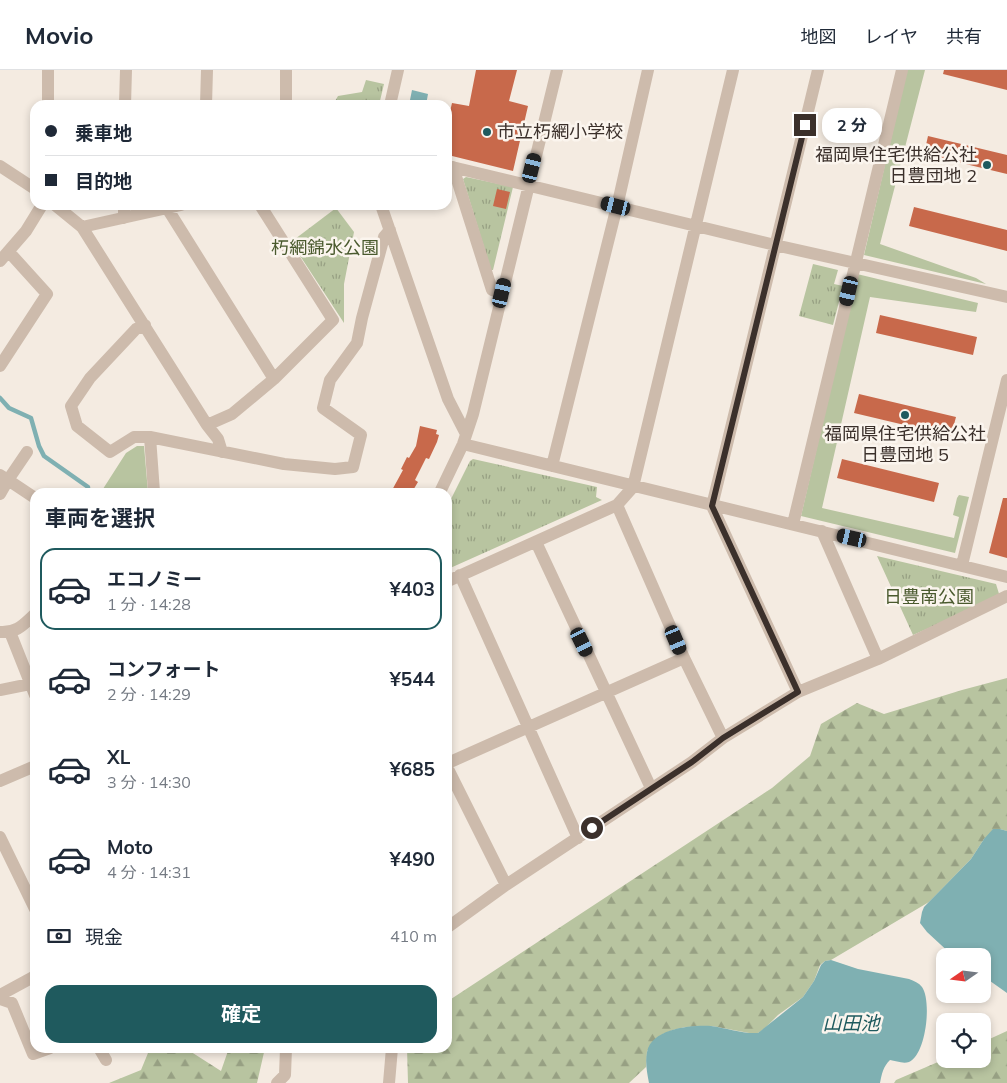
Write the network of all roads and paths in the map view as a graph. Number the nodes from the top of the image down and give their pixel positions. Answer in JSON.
{"nodes":[{"id":1,"x":48,"y":70,"type":"edge"},
{"id":2,"x":126,"y":70,"type":"edge"},
{"id":3,"x":207,"y":70,"type":"edge"},
{"id":4,"x":286,"y":70,"type":"edge"},
{"id":5,"x":398,"y":70,"type":"edge"},
{"id":6,"x":557,"y":70,"type":"edge"},
{"id":7,"x":648,"y":70,"type":"edge"},
{"id":8,"x":733,"y":70,"type":"edge"},
{"id":9,"x":818,"y":70,"type":"edge"},
{"id":10,"x":902,"y":70,"type":"edge"},
{"id":11,"x":48,"y":100,"type":"edge"},
{"id":12,"x":125,"y":100,"type":"edge"},
{"id":13,"x":206,"y":100,"type":"edge"},
{"id":14,"x":286,"y":100,"type":"edge"},
{"id":15,"x":391,"y":100,"type":"edge"},
{"id":16,"x":0,"y":166,"type":"edge"},
{"id":17,"x":452,"y":167,"type":"edge"},
{"id":18,"x":452,"y":173,"type":"edge"},
{"id":19,"x":30,"y":186,"type":"edge"},
{"id":20,"x":528,"y":186,"type":"junction"},
{"id":21,"x":616,"y":206,"type":"junction"},
{"id":22,"x":39,"y":210,"type":"edge"},
{"id":23,"x":61,"y":210,"type":"edge"},
{"id":24,"x":146,"y":210,"type":"edge"},
{"id":25,"x":168,"y":210,"type":"edge"},
{"id":26,"x":263,"y":210,"type":"edge"},
{"id":27,"x":384,"y":210,"type":"edge"},
{"id":28,"x":124,"y":212,"type":"edge"},
{"id":29,"x":696,"y":226,"type":"junction"},
{"id":30,"x":82,"y":227,"type":"junction"},
{"id":31,"x":390,"y":230,"type":"junction"},
{"id":32,"x":775,"y":245,"type":"junction"},
{"id":33,"x":4,"y":257,"type":"edge"},
{"id":34,"x":856,"y":263,"type":"junction"},
{"id":35,"x":502,"y":293,"type":"junction"},
{"id":36,"x":1007,"y":298,"type":"edge"},
{"id":37,"x":145,"y":325,"type":"junction"},
{"id":38,"x":0,"y":366,"type":"edge"},
{"id":39,"x":274,"y":379,"type":"junction"},
{"id":40,"x":1007,"y":380,"type":"edge"},
{"id":41,"x":207,"y":425,"type":"junction"},
{"id":42,"x":150,"y":437,"type":"junction"},
{"id":43,"x":465,"y":439,"type":"junction"},
{"id":44,"x":26,"y":452,"type":"dead end"},
{"id":45,"x":222,"y":452,"type":"junction"},
{"id":46,"x":552,"y":466,"type":"junction"},
{"id":47,"x":4,"y":477,"type":"edge"},
{"id":48,"x":633,"y":487,"type":"junction"},
{"id":49,"x":154,"y":488,"type":"edge"},
{"id":50,"x":442,"y":488,"type":"edge"},
{"id":51,"x":0,"y":494,"type":"edge"},
{"id":52,"x":30,"y":495,"type":"edge"},
{"id":53,"x":618,"y":505,"type":"junction"},
{"id":54,"x":712,"y":506,"type":"junction"},
{"id":55,"x":793,"y":524,"type":"junction"},
{"id":56,"x":822,"y":531,"type":"junction"},
{"id":57,"x":536,"y":542,"type":"junction"},
{"id":58,"x":962,"y":564,"type":"junction"},
{"id":59,"x":460,"y":575,"type":"junction"},
{"id":60,"x":1007,"y":577,"type":"edge"},
{"id":61,"x":452,"y":578,"type":"edge"},
{"id":62,"x":1007,"y":596,"type":"edge"},
{"id":63,"x":30,"y":618,"type":"edge"},
{"id":64,"x":5,"y":632,"type":"edge"},
{"id":65,"x":684,"y":658,"type":"junction"},
{"id":66,"x":878,"y":659,"type":"junction"},
{"id":67,"x":30,"y":683,"type":"edge"},
{"id":68,"x":30,"y":689,"type":"edge"},
{"id":69,"x":0,"y":690,"type":"edge"},
{"id":70,"x":798,"y":692,"type":"junction"},
{"id":71,"x":606,"y":693,"type":"junction"},
{"id":72,"x":528,"y":727,"type":"junction"},
{"id":73,"x":723,"y":738,"type":"junction"},
{"id":74,"x":452,"y":761,"type":"edge"},
{"id":75,"x":30,"y":768,"type":"edge"},
{"id":76,"x":452,"y":777,"type":"edge"},
{"id":77,"x":0,"y":781,"type":"edge"},
{"id":78,"x":651,"y":788,"type":"junction"},
{"id":79,"x":0,"y":837,"type":"edge"},
{"id":80,"x":578,"y":838,"type":"junction"},
{"id":81,"x":506,"y":885,"type":"junction"},
{"id":82,"x":30,"y":899,"type":"edge"},
{"id":83,"x":452,"y":924,"type":"edge"},
{"id":84,"x":30,"y":979,"type":"edge"},
{"id":85,"x":0,"y":995,"type":"edge"},
{"id":86,"x":0,"y":999,"type":"edge"},
{"id":87,"x":30,"y":1047,"type":"edge"},
{"id":88,"x":102,"y":1053,"type":"edge"},
{"id":89,"x":286,"y":1053,"type":"edge"},
{"id":90,"x":392,"y":1053,"type":"edge"},
{"id":91,"x":106,"y":1060,"type":"dead end"},
{"id":92,"x":277,"y":1083,"type":"edge"},
{"id":93,"x":389,"y":1083,"type":"edge"}],
"edges":[{"from":1,"to":11,"type":"street"},
{"from":2,"to":12,"type":"street"},
{"from":3,"to":13,"type":"street"},
{"from":4,"to":14,"type":"street"},
{"from":5,"to":15,"type":"street"},
{"from":6,"to":20,"type":"street"},
{"from":7,"to":21,"type":"street"},
{"from":8,"to":29,"type":"street"},
{"from":9,"to":32,"type":"street"},
{"from":10,"to":34,"type":"street"},
{"from":16,"to":19,"type":"street"},
{"from":17,"to":20,"type":"street"},
{"from":18,"to":35,"type":"street"},
{"from":20,"to":21,"type":"street"},
{"from":20,"to":35,"type":"street"},
{"from":21,"to":29,"type":"street"},
{"from":21,"to":46,"type":"street"},
{"from":22,"to":33,"type":"street"},
{"from":23,"to":30,"type":"street"},
{"from":24,"to":28,"type":"street"},
{"from":25,"to":39,"type":"street"},
{"from":26,"to":39,"type":"street"},
{"from":27,"to":31,"type":"street"},
{"from":28,"to":30,"type":"street"},
{"from":29,"to":32,"type":"street"},
{"from":29,"to":48,"type":"street"},
{"from":30,"to":37,"type":"street"},
{"from":31,"to":43,"type":"street"},
{"from":31,"to":45,"type":"street"},
{"from":32,"to":34,"type":"street"},
{"from":32,"to":54,"type":"street"},
{"from":33,"to":38,"type":"street"},
{"from":34,"to":36,"type":"street"},
{"from":34,"to":55,"type":"street"},
{"from":35,"to":43,"type":"street"},
{"from":37,"to":41,"type":"street"},
{"from":37,"to":42,"type":"street"},
{"from":39,"to":41,"type":"street"},
{"from":40,"to":58,"type":"street"},
{"from":41,"to":45,"type":"street"},
{"from":42,"to":45,"type":"street"},
{"from":42,"to":49,"type":"street"},
{"from":43,"to":46,"type":"street"},
{"from":43,"to":50,"type":"street"},
{"from":44,"to":47,"type":"street"},
{"from":46,"to":48,"type":"street"},
{"from":47,"to":51,"type":"street"},
{"from":47,"to":52,"type":"street"},
{"from":48,"to":53,"type":"street"},
{"from":48,"to":54,"type":"street"},
{"from":53,"to":57,"type":"street"},
{"from":53,"to":65,"type":"street"},
{"from":54,"to":55,"type":"street"},
{"from":54,"to":70,"type":"street"},
{"from":55,"to":56,"type":"street"},
{"from":56,"to":58,"type":"street"},
{"from":56,"to":66,"type":"street"},
{"from":57,"to":59,"type":"street"},
{"from":57,"to":71,"type":"street"},
{"from":58,"to":60,"type":"street"},
{"from":59,"to":61,"type":"street"},
{"from":59,"to":72,"type":"street"},
{"from":62,"to":66,"type":"street"},
{"from":63,"to":64,"type":"street"},
{"from":64,"to":67,"type":"street"},
{"from":65,"to":71,"type":"street"},
{"from":65,"to":73,"type":"street"},
{"from":66,"to":70,"type":"street"},
{"from":68,"to":69,"type":"street"},
{"from":70,"to":73,"type":"street"},
{"from":71,"to":72,"type":"street"},
{"from":71,"to":78,"type":"street"},
{"from":72,"to":74,"type":"street"},
{"from":72,"to":80,"type":"street"},
{"from":73,"to":78,"type":"street"},
{"from":75,"to":77,"type":"street"},
{"from":76,"to":81,"type":"street"},
{"from":78,"to":80,"type":"street"},
{"from":79,"to":82,"type":"street"},
{"from":80,"to":81,"type":"street"},
{"from":81,"to":83,"type":"street"},
{"from":84,"to":85,"type":"street"},
{"from":86,"to":87,"type":"street"},
{"from":88,"to":91,"type":"street"},
{"from":89,"to":92,"type":"street"},
{"from":90,"to":93,"type":"street"}]}
